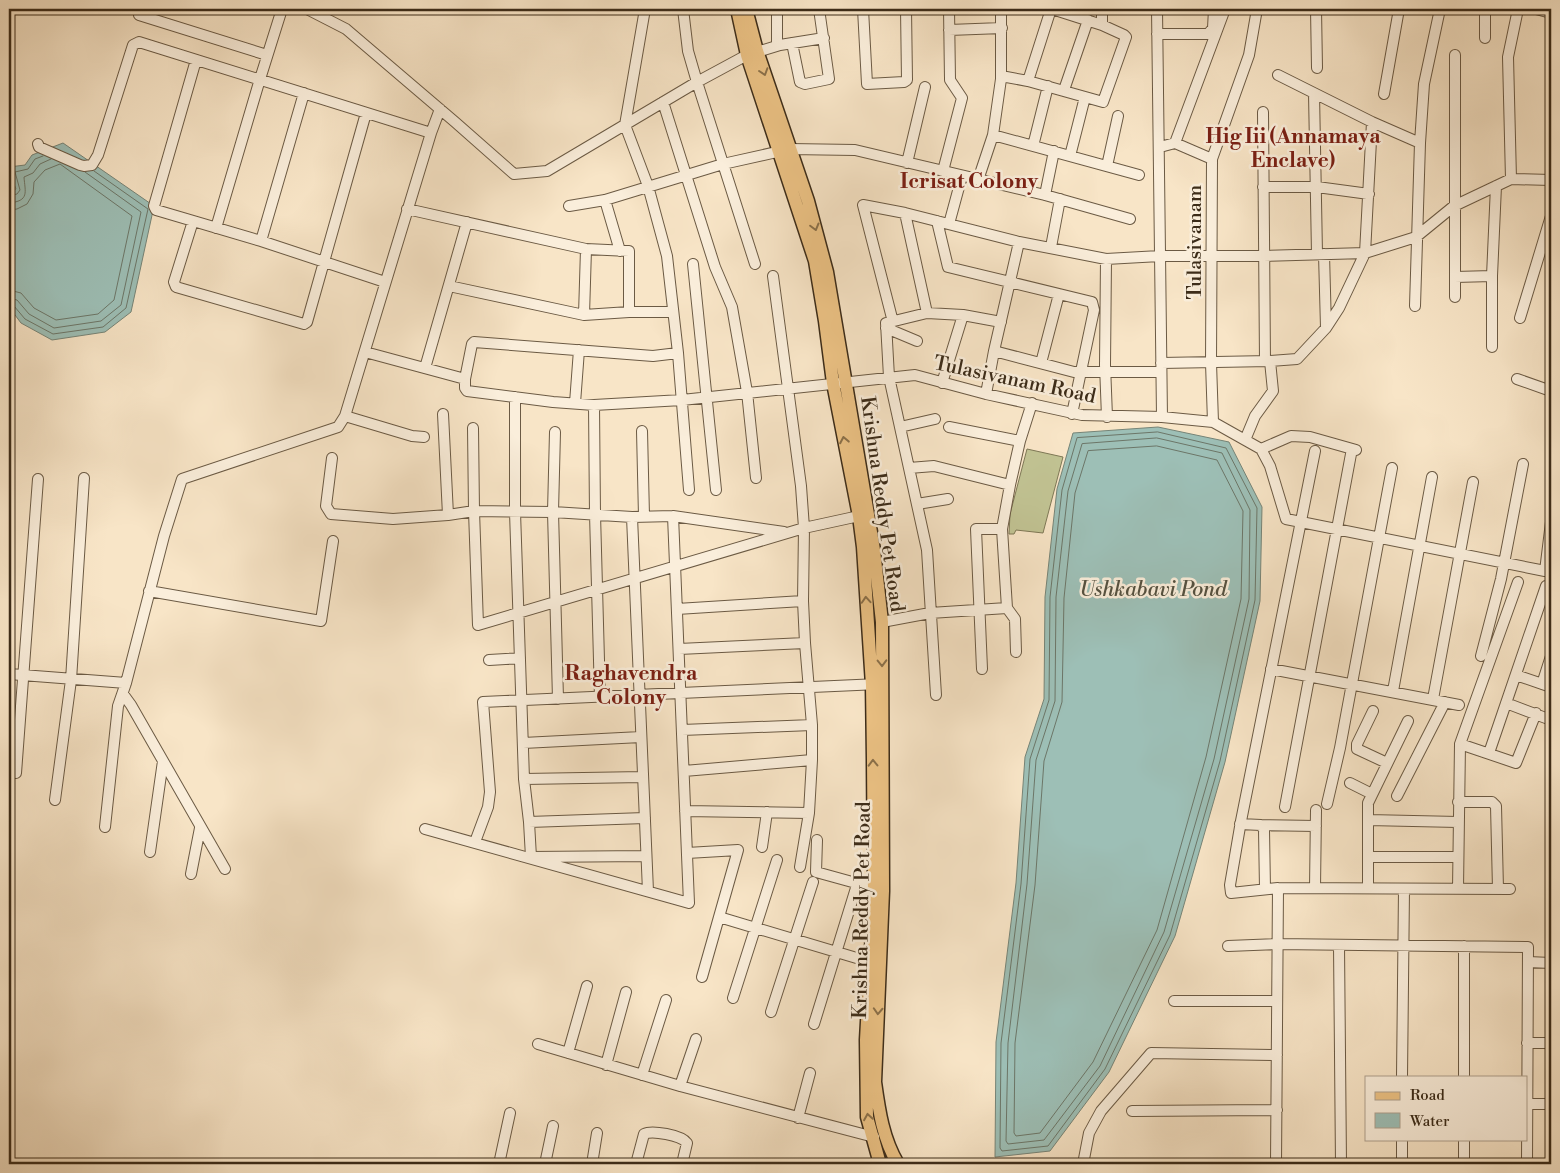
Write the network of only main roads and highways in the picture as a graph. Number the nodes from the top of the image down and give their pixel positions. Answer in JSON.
{"nodes":[{"id":1,"x":737,"y":9,"type":"edge"},
{"id":2,"x":746,"y":9,"type":"edge"},
{"id":3,"x":752,"y":53,"type":"junction"},
{"id":4,"x":839,"y":382,"type":"junction"},
{"id":5,"x":877,"y":684,"type":"junction"},
{"id":6,"x":880,"y":1164,"type":"edge"},
{"id":7,"x":898,"y":1164,"type":"edge"}],
"edges":[{"from":1,"to":3,"type":"main road","name":"Krishna Reddy Pet Road"},
{"from":2,"to":3,"type":"main road","name":"Krishna Reddy Pet Road"},
{"from":3,"to":4,"type":"main road","name":"Krishna Reddy Pet Road"},
{"from":5,"to":4,"type":"main road","name":"Krishna Reddy Pet Road","one_way":true},
{"from":4,"to":5,"type":"main road","name":"Krishna Reddy Pet Road","one_way":true},
{"from":6,"to":5,"type":"main road","name":"Krishna Reddy Pet Road","one_way":true},
{"from":5,"to":7,"type":"main road","name":"Krishna Reddy Pet Road","one_way":true}]}
